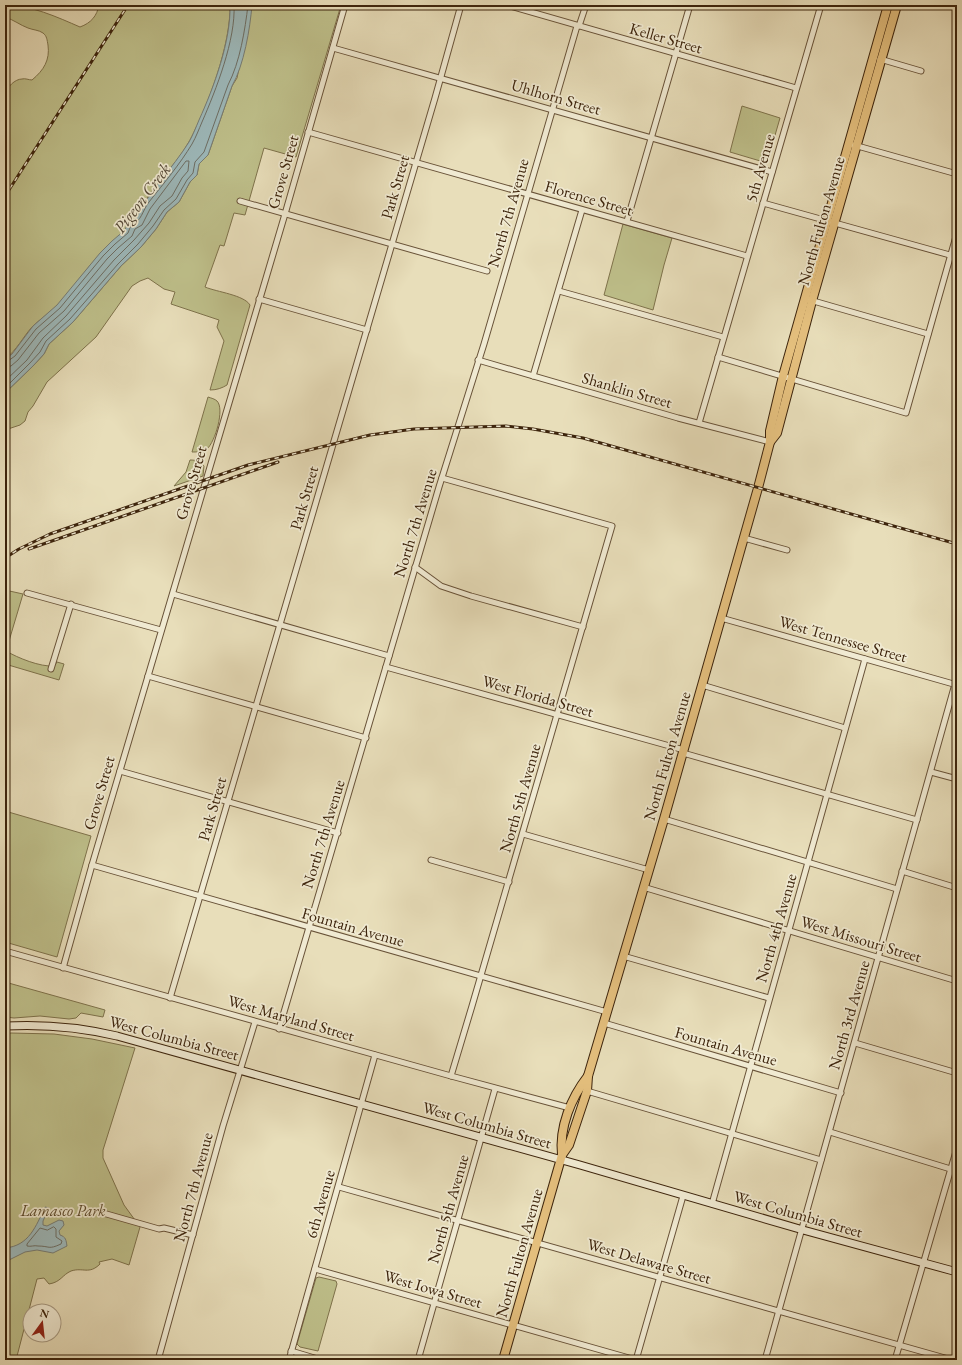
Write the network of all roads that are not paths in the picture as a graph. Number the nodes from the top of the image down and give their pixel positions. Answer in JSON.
{"nodes":[{"id":1,"x":345,"y":5,"type":"edge"},
{"id":2,"x":461,"y":5,"type":"edge"},
{"id":3,"x":507,"y":5,"type":"edge"},
{"id":4,"x":586,"y":5,"type":"edge"},
{"id":5,"x":690,"y":5,"type":"edge"},
{"id":6,"x":821,"y":5,"type":"edge"},
{"id":7,"x":888,"y":5,"type":"edge"},
{"id":8,"x":897,"y":5,"type":"edge"},
{"id":9,"x":952,"y":5,"type":"edge"},
{"id":10,"x":957,"y":6,"type":"edge"},
{"id":11,"x":578,"y":26,"type":"junction"},
{"id":12,"x":333,"y":48,"type":"junction"},
{"id":13,"x":676,"y":54,"type":"junction"},
{"id":14,"x":873,"y":58,"type":"junction"},
{"id":15,"x":882,"y":60,"type":"junction"},
{"id":16,"x":921,"y":71,"type":"dead end"},
{"id":17,"x":441,"y":78,"type":"junction"},
{"id":18,"x":796,"y":88,"type":"junction"},
{"id":19,"x":552,"y":110,"type":"junction"},
{"id":20,"x":308,"y":132,"type":"junction"},
{"id":21,"x":651,"y":138,"type":"junction"},
{"id":22,"x":849,"y":144,"type":"junction"},
{"id":23,"x":858,"y":146,"type":"junction"},
{"id":24,"x":417,"y":162,"type":"junction"},
{"id":25,"x":772,"y":172,"type":"junction"},
{"id":26,"x":957,"y":174,"type":"edge"},
{"id":27,"x":527,"y":194,"type":"junction"},
{"id":28,"x":240,"y":202,"type":"dead end"},
{"id":29,"x":764,"y":203,"type":"junction"},
{"id":30,"x":582,"y":210,"type":"junction"},
{"id":31,"x":285,"y":214,"type":"junction"},
{"id":32,"x":627,"y":222,"type":"junction"},
{"id":33,"x":831,"y":222,"type":"junction"},
{"id":34,"x":957,"y":233,"type":"edge"},
{"id":35,"x":392,"y":245,"type":"junction"},
{"id":36,"x":747,"y":256,"type":"junction"},
{"id":37,"x":951,"y":256,"type":"junction"},
{"id":38,"x":957,"y":257,"type":"edge"},
{"id":39,"x":488,"y":271,"type":"dead end"},
{"id":40,"x":559,"y":291,"type":"junction"},
{"id":41,"x":259,"y":299,"type":"junction"},
{"id":42,"x":809,"y":299,"type":"junction"},
{"id":43,"x":367,"y":330,"type":"junction"},
{"id":44,"x":928,"y":334,"type":"junction"},
{"id":45,"x":723,"y":338,"type":"junction"},
{"id":46,"x":718,"y":357,"type":"junction"},
{"id":47,"x":478,"y":360,"type":"junction"},
{"id":48,"x":533,"y":376,"type":"junction"},
{"id":49,"x":787,"y":377,"type":"junction"},
{"id":50,"x":699,"y":423,"type":"junction"},
{"id":51,"x":770,"y":442,"type":"junction"},
{"id":52,"x":442,"y":478,"type":"junction"},
{"id":53,"x":744,"y":538,"type":"junction"},
{"id":54,"x":787,"y":550,"type":"dead end"},
{"id":55,"x":415,"y":567,"type":"junction"},
{"id":56,"x":27,"y":593,"type":"dead end"},
{"id":57,"x":173,"y":594,"type":"junction"},
{"id":58,"x":71,"y":604,"type":"junction"},
{"id":59,"x":721,"y":618,"type":"junction"},
{"id":60,"x":280,"y":625,"type":"junction"},
{"id":61,"x":583,"y":627,"type":"junction"},
{"id":62,"x":161,"y":630,"type":"junction"},
{"id":63,"x":389,"y":656,"type":"junction"},
{"id":64,"x":865,"y":659,"type":"junction"},
{"id":65,"x":386,"y":667,"type":"junction"},
{"id":66,"x":51,"y":669,"type":"dead end"},
{"id":67,"x":148,"y":676,"type":"junction"},
{"id":68,"x":957,"y":677,"type":"edge"},
{"id":69,"x":956,"y":684,"type":"edge"},
{"id":70,"x":702,"y":685,"type":"junction"},
{"id":71,"x":256,"y":706,"type":"junction"},
{"id":72,"x":558,"y":715,"type":"junction"},
{"id":73,"x":845,"y":728,"type":"junction"},
{"id":74,"x":366,"y":738,"type":"junction"},
{"id":75,"x":683,"y":752,"type":"junction"},
{"id":76,"x":120,"y":771,"type":"junction"},
{"id":77,"x":931,"y":772,"type":"junction"},
{"id":78,"x":957,"y":779,"type":"edge"},
{"id":79,"x":827,"y":794,"type":"junction"},
{"id":80,"x":228,"y":802,"type":"junction"},
{"id":81,"x":664,"y":819,"type":"junction"},
{"id":82,"x":917,"y":820,"type":"junction"},
{"id":83,"x":338,"y":833,"type":"junction"},
{"id":84,"x":523,"y":834,"type":"junction"},
{"id":85,"x":431,"y":860,"type":"dead end"},
{"id":86,"x":808,"y":863,"type":"junction"},
{"id":87,"x":92,"y":865,"type":"junction"},
{"id":88,"x":649,"y":870,"type":"junction"},
{"id":89,"x":902,"y":871,"type":"junction"},
{"id":90,"x":509,"y":882,"type":"junction"},
{"id":91,"x":644,"y":887,"type":"junction"},
{"id":92,"x":957,"y":888,"type":"edge"},
{"id":93,"x":897,"y":889,"type":"junction"},
{"id":94,"x":200,"y":897,"type":"junction"},
{"id":95,"x":309,"y":928,"type":"junction"},
{"id":96,"x":789,"y":931,"type":"junction"},
{"id":97,"x":5,"y":951,"type":"edge"},
{"id":98,"x":623,"y":956,"type":"junction"},
{"id":99,"x":878,"y":958,"type":"junction"},
{"id":100,"x":63,"y":968,"type":"junction"},
{"id":101,"x":480,"y":976,"type":"junction"},
{"id":102,"x":957,"y":982,"type":"edge"},
{"id":103,"x":170,"y":998,"type":"junction"},
{"id":104,"x":769,"y":998,"type":"junction"},
{"id":105,"x":607,"y":1012,"type":"junction"},
{"id":106,"x":255,"y":1022,"type":"junction"},
{"id":107,"x":604,"y":1024,"type":"junction"},
{"id":108,"x":5,"y":1026,"type":"edge"},
{"id":109,"x":279,"y":1028,"type":"junction"},
{"id":110,"x":855,"y":1043,"type":"junction"},
{"id":111,"x":375,"y":1055,"type":"junction"},
{"id":112,"x":751,"y":1066,"type":"junction"},
{"id":113,"x":241,"y":1070,"type":"junction"},
{"id":114,"x":957,"y":1073,"type":"edge"},
{"id":115,"x":451,"y":1076,"type":"junction"},
{"id":116,"x":588,"y":1076,"type":"junction"},
{"id":117,"x":495,"y":1089,"type":"junction"},
{"id":118,"x":587,"y":1091,"type":"junction"},
{"id":119,"x":841,"y":1093,"type":"junction"},
{"id":120,"x":361,"y":1105,"type":"junction"},
{"id":121,"x":570,"y":1108,"type":"junction"},
{"id":122,"x":830,"y":1132,"type":"junction"},
{"id":123,"x":732,"y":1134,"type":"junction"},
{"id":124,"x":482,"y":1138,"type":"junction"},
{"id":125,"x":957,"y":1148,"type":"edge"},
{"id":126,"x":561,"y":1157,"type":"junction"},
{"id":127,"x":821,"y":1160,"type":"junction"},
{"id":128,"x":951,"y":1169,"type":"junction"},
{"id":129,"x":957,"y":1171,"type":"edge"},
{"id":130,"x":339,"y":1187,"type":"junction"},
{"id":131,"x":683,"y":1196,"type":"junction"},
{"id":132,"x":712,"y":1204,"type":"junction"},
{"id":133,"x":103,"y":1213,"type":"dead end"},
{"id":134,"x":458,"y":1221,"type":"junction"},
{"id":135,"x":803,"y":1230,"type":"junction"},
{"id":136,"x":193,"y":1235,"type":"junction"},
{"id":137,"x":537,"y":1243,"type":"junction"},
{"id":138,"x":924,"y":1263,"type":"junction"},
{"id":139,"x":315,"y":1269,"type":"junction"},
{"id":140,"x":957,"y":1272,"type":"edge"},
{"id":141,"x":659,"y":1278,"type":"junction"},
{"id":142,"x":435,"y":1303,"type":"junction"},
{"id":143,"x":779,"y":1311,"type":"junction"},
{"id":144,"x":513,"y":1325,"type":"junction"},
{"id":145,"x":899,"y":1346,"type":"junction"},
{"id":146,"x":291,"y":1351,"type":"junction"},
{"id":147,"x":158,"y":1360,"type":"edge"},
{"id":148,"x":289,"y":1360,"type":"edge"},
{"id":149,"x":321,"y":1360,"type":"edge"},
{"id":150,"x":418,"y":1360,"type":"edge"},
{"id":151,"x":503,"y":1360,"type":"edge"},
{"id":152,"x":636,"y":1360,"type":"edge"},
{"id":153,"x":765,"y":1360,"type":"edge"},
{"id":154,"x":895,"y":1360,"type":"edge"},
{"id":155,"x":952,"y":1360,"type":"edge"}],
"edges":[{"from":1,"to":12,"type":"street","name":"Grove Street"},
{"from":2,"to":17,"type":"street","name":"Park Street"},
{"from":3,"to":11,"type":"street","name":"Keller Street"},
{"from":4,"to":11,"type":"street","name":"North 7th Avenue"},
{"from":5,"to":13,"type":"street"},
{"from":6,"to":18,"type":"street","name":"5th Avenue"},
{"from":7,"to":14,"type":"main road","name":"North Fulton Avenue"},
{"from":8,"to":15,"type":"main road","name":"North Fulton Avenue"},
{"from":9,"to":10,"type":"street"},
{"from":11,"to":13,"type":"street","name":"Keller Street"},
{"from":11,"to":19,"type":"street","name":"North 7th Avenue"},
{"from":12,"to":17,"type":"street","name":"Uhlhorn Street"},
{"from":12,"to":20,"type":"street","name":"Grove Street"},
{"from":13,"to":18,"type":"street","name":"Keller Street"},
{"from":13,"to":21,"type":"street"},
{"from":14,"to":15,"type":"street"},
{"from":14,"to":22,"type":"main road","name":"North Fulton Avenue"},
{"from":15,"to":16,"type":"street"},
{"from":15,"to":23,"type":"main road","name":"North Fulton Avenue"},
{"from":17,"to":19,"type":"street","name":"Uhlhorn Street"},
{"from":17,"to":24,"type":"street","name":"Park Street"},
{"from":18,"to":25,"type":"street","name":"5th Avenue"},
{"from":19,"to":21,"type":"street","name":"Uhlhorn Street"},
{"from":19,"to":27,"type":"street","name":"North 7th Avenue"},
{"from":20,"to":24,"type":"street","name":"Florence Street"},
{"from":20,"to":31,"type":"street","name":"Grove Street"},
{"from":21,"to":25,"type":"street","name":"Uhlhorn Street"},
{"from":21,"to":32,"type":"street"},
{"from":22,"to":23,"type":"street"},
{"from":22,"to":33,"type":"main road","name":"North Fulton Avenue"},
{"from":23,"to":26,"type":"street"},
{"from":23,"to":33,"type":"main road","name":"North Fulton Avenue"},
{"from":24,"to":27,"type":"street","name":"Florence Street"},
{"from":24,"to":35,"type":"street","name":"Park Street"},
{"from":25,"to":29,"type":"street","name":"5th Avenue"},
{"from":27,"to":30,"type":"street","name":"Florence Street"},
{"from":27,"to":47,"type":"street","name":"North 7th Avenue"},
{"from":28,"to":31,"type":"street"},
{"from":29,"to":33,"type":"street"},
{"from":29,"to":36,"type":"street","name":"5th Avenue"},
{"from":30,"to":32,"type":"street","name":"Florence Street"},
{"from":30,"to":40,"type":"street"},
{"from":31,"to":35,"type":"street"},
{"from":31,"to":41,"type":"street","name":"Grove Street"},
{"from":32,"to":36,"type":"street","name":"Florence Street"},
{"from":33,"to":37,"type":"street"},
{"from":33,"to":42,"type":"main road","name":"North Fulton Avenue"},
{"from":34,"to":37,"type":"street"},
{"from":35,"to":39,"type":"street"},
{"from":35,"to":43,"type":"street","name":"Park Street"},
{"from":36,"to":45,"type":"street","name":"5th Avenue"},
{"from":37,"to":38,"type":"street"},
{"from":37,"to":44,"type":"street"},
{"from":40,"to":45,"type":"street"},
{"from":40,"to":48,"type":"street"},
{"from":41,"to":43,"type":"street"},
{"from":41,"to":57,"type":"street","name":"Grove Street"},
{"from":42,"to":44,"type":"street"},
{"from":42,"to":49,"type":"main road","name":"North Fulton Avenue"},
{"from":43,"to":60,"type":"street","name":"Park Street"},
{"from":44,"to":49,"type":"street"},
{"from":45,"to":46,"type":"street"},
{"from":46,"to":49,"type":"street"},
{"from":46,"to":50,"type":"street"},
{"from":47,"to":48,"type":"street","name":"Shanklin Street"},
{"from":47,"to":52,"type":"street","name":"North 7th Avenue"},
{"from":48,"to":50,"type":"street","name":"Shanklin Street"},
{"from":49,"to":51,"type":"main road","name":"North Fulton Avenue"},
{"from":50,"to":51,"type":"street","name":"Shanklin Street"},
{"from":51,"to":53,"type":"main road","name":"North Fulton Avenue"},
{"from":52,"to":55,"type":"street","name":"North 7th Avenue"},
{"from":52,"to":61,"type":"street","name":"North 5th Avenue"},
{"from":53,"to":54,"type":"street"},
{"from":53,"to":59,"type":"main road","name":"North Fulton Avenue"},
{"from":55,"to":61,"type":"street"},
{"from":55,"to":63,"type":"street","name":"North 7th Avenue"},
{"from":56,"to":58,"type":"street"},
{"from":57,"to":60,"type":"street"},
{"from":57,"to":62,"type":"street","name":"Grove Street"},
{"from":58,"to":62,"type":"street"},
{"from":58,"to":66,"type":"street"},
{"from":59,"to":64,"type":"street","name":"West Tennessee Street"},
{"from":59,"to":70,"type":"main road","name":"North Fulton Avenue"},
{"from":60,"to":63,"type":"street"},
{"from":60,"to":71,"type":"street","name":"Park Street"},
{"from":61,"to":72,"type":"street","name":"North 5th Avenue"},
{"from":62,"to":67,"type":"street","name":"Grove Street"},
{"from":63,"to":65,"type":"street","name":"North 7th Avenue"},
{"from":64,"to":69,"type":"street","name":"West Tennessee Street"},
{"from":64,"to":73,"type":"street","name":"North 4th Avenue"},
{"from":65,"to":72,"type":"street","name":"West Florida Street"},
{"from":65,"to":74,"type":"street","name":"North 7th Avenue"},
{"from":67,"to":71,"type":"street"},
{"from":67,"to":76,"type":"street","name":"Grove Street"},
{"from":68,"to":69,"type":"street","name":"North 3rd Avenue"},
{"from":69,"to":77,"type":"street","name":"North 3rd Avenue"},
{"from":70,"to":73,"type":"street"},
{"from":70,"to":75,"type":"main road","name":"North Fulton Avenue"},
{"from":71,"to":74,"type":"street"},
{"from":71,"to":80,"type":"street","name":"Park Street"},
{"from":72,"to":75,"type":"street","name":"West Florida Street"},
{"from":72,"to":84,"type":"street","name":"North 5th Avenue"},
{"from":73,"to":79,"type":"street","name":"North 4th Avenue"},
{"from":74,"to":83,"type":"street","name":"North 7th Avenue"},
{"from":75,"to":79,"type":"street","name":"West Florida Street"},
{"from":75,"to":81,"type":"main road","name":"North Fulton Avenue"},
{"from":76,"to":80,"type":"street"},
{"from":76,"to":87,"type":"street","name":"Grove Street"},
{"from":77,"to":78,"type":"street"},
{"from":77,"to":82,"type":"street","name":"North 3rd Avenue"},
{"from":79,"to":82,"type":"street","name":"West Florida Street"},
{"from":79,"to":86,"type":"street","name":"North 4th Avenue"},
{"from":80,"to":83,"type":"street"},
{"from":80,"to":94,"type":"street","name":"Park Street"},
{"from":81,"to":86,"type":"street"},
{"from":81,"to":88,"type":"main road","name":"North Fulton Avenue"},
{"from":82,"to":89,"type":"street","name":"North 3rd Avenue"},
{"from":83,"to":95,"type":"street","name":"North 7th Avenue"},
{"from":84,"to":88,"type":"street"},
{"from":84,"to":90,"type":"street","name":"North 5th Avenue"},
{"from":85,"to":90,"type":"street"},
{"from":86,"to":93,"type":"street"},
{"from":86,"to":96,"type":"street","name":"North 4th Avenue"},
{"from":87,"to":94,"type":"street","name":"Fountain Avenue"},
{"from":87,"to":100,"type":"street","name":"Grove Street"},
{"from":88,"to":91,"type":"main road","name":"North Fulton Avenue"},
{"from":89,"to":92,"type":"street"},
{"from":89,"to":93,"type":"street","name":"North 3rd Avenue"},
{"from":90,"to":101,"type":"street","name":"North 5th Avenue"},
{"from":91,"to":96,"type":"street","name":"West Missouri Street"},
{"from":91,"to":98,"type":"main road","name":"North Fulton Avenue"},
{"from":93,"to":99,"type":"street","name":"North 3rd Avenue"},
{"from":94,"to":95,"type":"street","name":"Fountain Avenue"},
{"from":94,"to":103,"type":"street","name":"Park Street"},
{"from":95,"to":101,"type":"street","name":"Fountain Avenue"},
{"from":95,"to":109,"type":"street","name":"North 7th Avenue"},
{"from":96,"to":99,"type":"street","name":"West Missouri Street"},
{"from":96,"to":104,"type":"street","name":"North 4th Avenue"},
{"from":97,"to":100,"type":"street","name":"West Maryland Street"},
{"from":98,"to":104,"type":"street"},
{"from":98,"to":105,"type":"main road","name":"North Fulton Avenue"},
{"from":99,"to":102,"type":"street","name":"West Missouri Street"},
{"from":99,"to":110,"type":"street","name":"North 3rd Avenue"},
{"from":100,"to":103,"type":"street","name":"West Maryland Street"},
{"from":101,"to":105,"type":"street","name":"Fountain Avenue"},
{"from":101,"to":115,"type":"street","name":"North 5th Avenue"},
{"from":103,"to":106,"type":"street","name":"West Maryland Street"},
{"from":104,"to":112,"type":"street","name":"North 4th Avenue"},
{"from":105,"to":107,"type":"main road","name":"North Fulton Avenue"},
{"from":106,"to":109,"type":"street","name":"West Maryland Street"},
{"from":106,"to":113,"type":"street","name":"North 7th Avenue"},
{"from":107,"to":112,"type":"street","name":"Fountain Avenue"},
{"from":107,"to":116,"type":"main road","name":"North Fulton Avenue"},
{"from":108,"to":113,"type":"main road","name":"West Columbia Street"},
{"from":109,"to":111,"type":"street","name":"West Maryland Street"},
{"from":110,"to":114,"type":"street"},
{"from":110,"to":119,"type":"street","name":"North 3rd Avenue"},
{"from":111,"to":115,"type":"street","name":"West Maryland Street"},
{"from":111,"to":120,"type":"street","name":"6th Avenue"},
{"from":112,"to":119,"type":"street","name":"Fountain Avenue"},
{"from":112,"to":123,"type":"street","name":"North 4th Avenue"},
{"from":113,"to":120,"type":"main road","name":"West Columbia Street"},
{"from":113,"to":136,"type":"street","name":"North 7th Avenue"},
{"from":115,"to":117,"type":"street","name":"West Maryland Street"},
{"from":116,"to":118,"type":"main road","name":"North Fulton Avenue"},
{"from":116,"to":121,"type":"main road","name":"North Fulton Avenue"},
{"from":117,"to":121,"type":"street","name":"West Maryland Street"},
{"from":117,"to":124,"type":"street","name":"North 5th Avenue"},
{"from":118,"to":123,"type":"street"},
{"from":118,"to":126,"type":"main road","name":"North Fulton Avenue"},
{"from":119,"to":122,"type":"street","name":"North 3rd Avenue"},
{"from":120,"to":124,"type":"main road","name":"West Columbia Street"},
{"from":120,"to":130,"type":"street","name":"6th Avenue"},
{"from":121,"to":126,"type":"main road","name":"North Fulton Avenue"},
{"from":122,"to":127,"type":"street","name":"North 3rd Avenue"},
{"from":122,"to":128,"type":"street"},
{"from":123,"to":127,"type":"street"},
{"from":123,"to":132,"type":"street","name":"North 4th Avenue"},
{"from":124,"to":126,"type":"main road","name":"West Columbia Street"},
{"from":124,"to":134,"type":"street","name":"North 5th Avenue"},
{"from":125,"to":128,"type":"street"},
{"from":126,"to":131,"type":"main road","name":"West Columbia Street"},
{"from":126,"to":137,"type":"main road","name":"North Fulton Avenue"},
{"from":127,"to":135,"type":"street","name":"North 3rd Avenue"},
{"from":128,"to":129,"type":"street"},
{"from":128,"to":138,"type":"street"},
{"from":130,"to":134,"type":"street","name":"West Delaware Street"},
{"from":130,"to":139,"type":"street","name":"6th Avenue"},
{"from":131,"to":132,"type":"main road","name":"West Columbia Street"},
{"from":131,"to":141,"type":"street"},
{"from":132,"to":135,"type":"main road","name":"West Columbia Street"},
{"from":133,"to":136,"type":"street"},
{"from":134,"to":137,"type":"street","name":"West Delaware Street"},
{"from":134,"to":142,"type":"street","name":"North 5th Avenue"},
{"from":135,"to":138,"type":"main road","name":"West Columbia Street"},
{"from":135,"to":143,"type":"street","name":"North 3rd Avenue"},
{"from":136,"to":147,"type":"street","name":"North 7th Avenue"},
{"from":137,"to":141,"type":"street","name":"West Delaware Street"},
{"from":137,"to":144,"type":"main road","name":"North Fulton Avenue"},
{"from":138,"to":140,"type":"main road","name":"West Columbia Street"},
{"from":138,"to":145,"type":"street"},
{"from":139,"to":142,"type":"street","name":"West Iowa Street"},
{"from":139,"to":146,"type":"street","name":"6th Avenue"},
{"from":141,"to":143,"type":"street","name":"West Delaware Street"},
{"from":141,"to":152,"type":"street"},
{"from":142,"to":144,"type":"street","name":"West Iowa Street"},
{"from":142,"to":150,"type":"street","name":"North 5th Avenue"},
{"from":143,"to":145,"type":"street","name":"West Delaware Street"},
{"from":143,"to":153,"type":"street","name":"North 3rd Avenue"},
{"from":144,"to":151,"type":"main road","name":"North Fulton Avenue"},
{"from":144,"to":152,"type":"street","name":"West Iowa Street"},
{"from":145,"to":154,"type":"street"},
{"from":145,"to":155,"type":"street","name":"West Delaware Street"},
{"from":146,"to":148,"type":"street","name":"6th Avenue"},
{"from":146,"to":149,"type":"street"}]}
